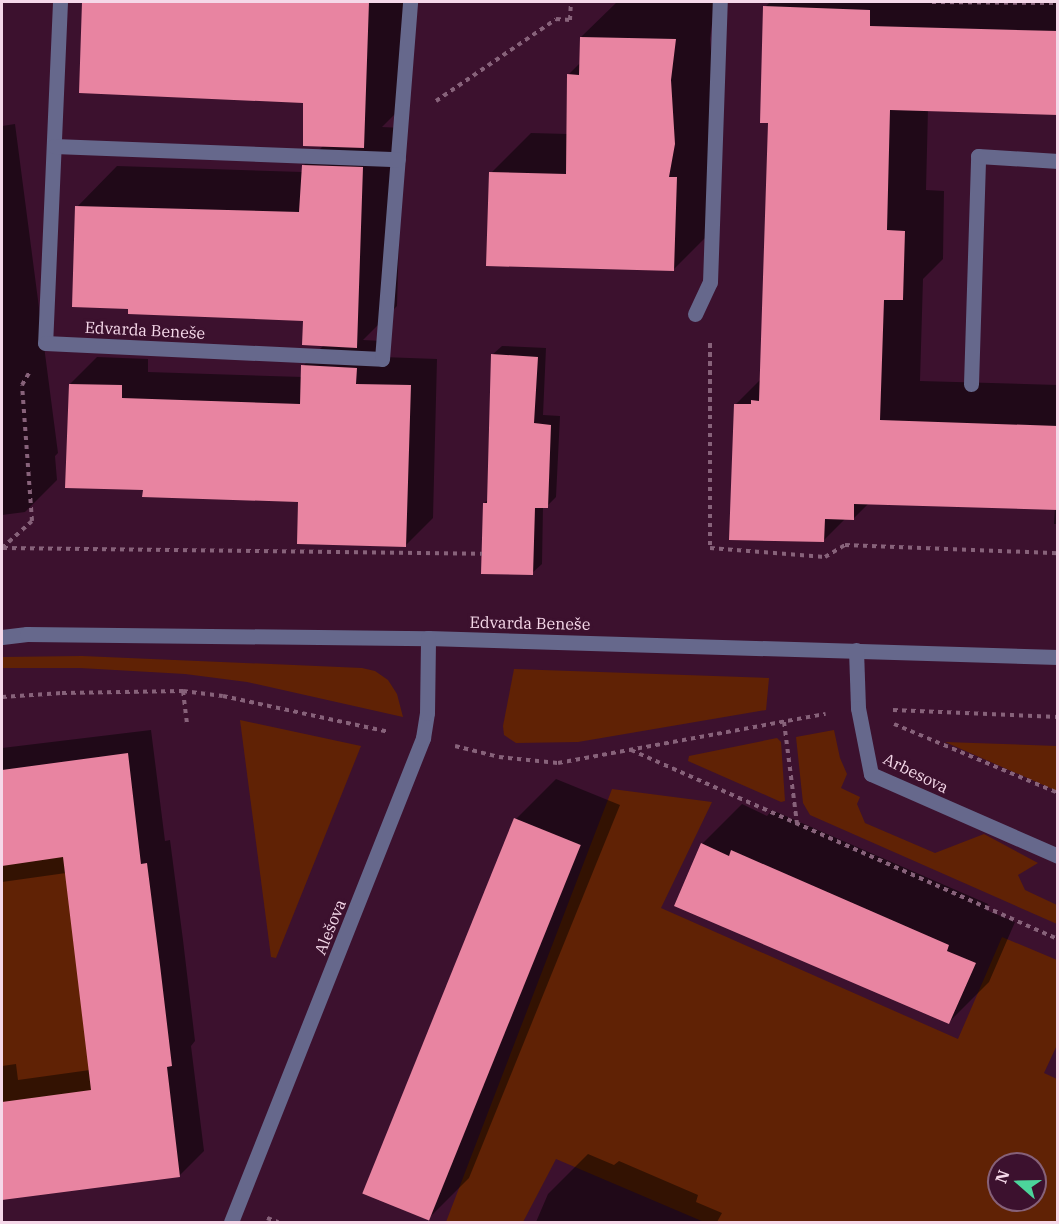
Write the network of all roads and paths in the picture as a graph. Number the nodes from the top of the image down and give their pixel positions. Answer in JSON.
{"nodes":[{"id":1,"x":60,"y":2,"type":"edge"},
{"id":2,"x":410,"y":2,"type":"edge"},
{"id":3,"x":571,"y":2,"type":"edge"},
{"id":4,"x":720,"y":2,"type":"edge"},
{"id":5,"x":932,"y":2,"type":"edge"},
{"id":6,"x":1058,"y":3,"type":"edge"},
{"id":7,"x":400,"y":125,"type":"junction"},
{"id":8,"x":54,"y":146,"type":"junction"},
{"id":9,"x":398,"y":159,"type":"junction"},
{"id":10,"x":1058,"y":161,"type":"edge"},
{"id":11,"x":695,"y":314,"type":"dead end"},
{"id":12,"x":710,"y":340,"type":"dead end"},
{"id":13,"x":45,"y":343,"type":"junction"},
{"id":14,"x":971,"y":384,"type":"dead end"},
{"id":15,"x":2,"y":548,"type":"edge"},
{"id":16,"x":1058,"y":553,"type":"edge"},
{"id":17,"x":482,"y":554,"type":"dead end"},
{"id":18,"x":2,"y":637,"type":"edge"},
{"id":19,"x":428,"y":638,"type":"junction"},
{"id":20,"x":856,"y":650,"type":"junction"},
{"id":21,"x":1058,"y":657,"type":"edge"},
{"id":22,"x":183,"y":691,"type":"dead end"},
{"id":23,"x":858,"y":708,"type":"junction"},
{"id":24,"x":1058,"y":717,"type":"edge"},
{"id":25,"x":784,"y":722,"type":"dead end"},
{"id":26,"x":187,"y":723,"type":"dead end"},
{"id":27,"x":630,"y":750,"type":"dead end"},
{"id":28,"x":1058,"y":793,"type":"edge"},
{"id":29,"x":797,"y":824,"type":"junction"},
{"id":30,"x":1058,"y":856,"type":"edge"},
{"id":31,"x":1058,"y":939,"type":"edge"},
{"id":32,"x":231,"y":1222,"type":"edge"}],
"edges":[{"from":1,"to":8,"type":"street"},
{"from":2,"to":7,"type":"street","name":"Edvarda Beneše"},
{"from":3,"to":7,"type":"path"},
{"from":4,"to":11,"type":"street"},
{"from":5,"to":6,"type":"path"},
{"from":7,"to":9,"type":"street","name":"Edvarda Beneše"},
{"from":8,"to":9,"type":"street"},
{"from":8,"to":13,"type":"street"},
{"from":9,"to":13,"type":"street","name":"Edvarda Beneše"},
{"from":10,"to":14,"type":"street"},
{"from":12,"to":16,"type":"path"},
{"from":13,"to":15,"type":"path"},
{"from":15,"to":17,"type":"path"},
{"from":18,"to":19,"type":"street","name":"Edvarda Beneše"},
{"from":19,"to":20,"type":"street","name":"Edvarda Beneše"},
{"from":19,"to":32,"type":"street","name":"Alešova"},
{"from":20,"to":21,"type":"street","name":"Edvarda Beneše"},
{"from":20,"to":23,"type":"street","name":"Arbesova"},
{"from":22,"to":26,"type":"path"},
{"from":23,"to":24,"type":"path"},
{"from":23,"to":28,"type":"path"},
{"from":23,"to":30,"type":"street","name":"Arbesova"},
{"from":25,"to":29,"type":"path"},
{"from":27,"to":29,"type":"path"},
{"from":29,"to":31,"type":"path"}]}
